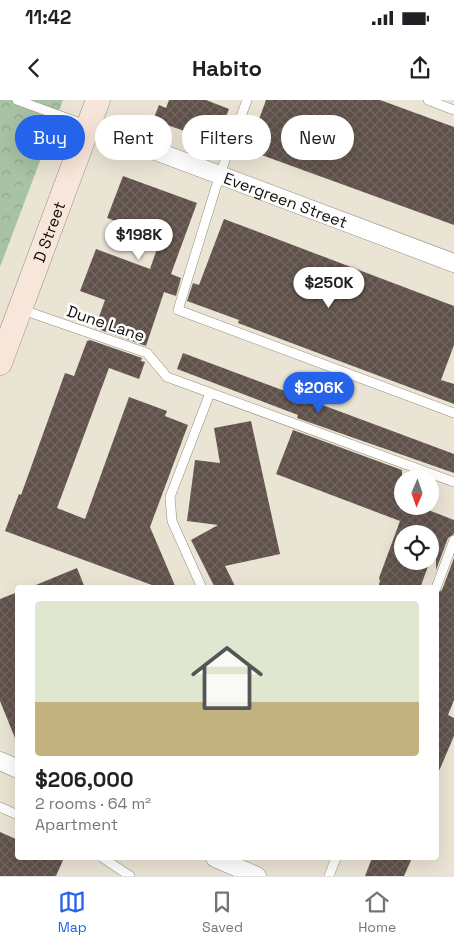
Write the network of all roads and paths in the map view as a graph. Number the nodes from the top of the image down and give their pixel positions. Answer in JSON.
{"nodes":[{"id":1,"x":17,"y":100,"type":"edge"},
{"id":2,"x":98,"y":100,"type":"edge"},
{"id":3,"x":247,"y":100,"type":"edge"},
{"id":4,"x":428,"y":100,"type":"edge"},
{"id":5,"x":454,"y":110,"type":"edge"},
{"id":6,"x":89,"y":126,"type":"junction"},
{"id":7,"x":220,"y":174,"type":"junction"},
{"id":8,"x":454,"y":263,"type":"edge"},
{"id":9,"x":20,"y":309,"type":"junction"},
{"id":10,"x":0,"y":363,"type":"edge"},
{"id":11,"x":210,"y":392,"type":"junction"},
{"id":12,"x":454,"y":413,"type":"edge"},
{"id":13,"x":454,"y":482,"type":"edge"},
{"id":14,"x":454,"y":540,"type":"edge"},
{"id":15,"x":201,"y":585,"type":"edge"},
{"id":16,"x":437,"y":585,"type":"edge"},
{"id":17,"x":0,"y":761,"type":"edge"},
{"id":18,"x":15,"y":768,"type":"edge"},
{"id":19,"x":0,"y":807,"type":"edge"},
{"id":20,"x":15,"y":814,"type":"edge"},
{"id":21,"x":106,"y":860,"type":"edge"},
{"id":22,"x":220,"y":860,"type":"edge"},
{"id":23,"x":335,"y":860,"type":"edge"},
{"id":24,"x":130,"y":876,"type":"edge"},
{"id":25,"x":257,"y":876,"type":"edge"},
{"id":26,"x":329,"y":876,"type":"edge"}],
"edges":[{"from":1,"to":6,"type":"lane"},
{"from":2,"to":6,"type":"street","name":"D Street"},
{"from":3,"to":7,"type":"lane"},
{"from":4,"to":5,"type":"lane"},
{"from":6,"to":7,"type":"street","name":"Evergreen Street"},
{"from":6,"to":9,"type":"street","name":"D Street"},
{"from":7,"to":8,"type":"street","name":"Evergreen Street"},
{"from":7,"to":12,"type":"lane"},
{"from":9,"to":10,"type":"street","name":"D Street"},
{"from":9,"to":11,"type":"lane","name":"Dune Lane"},
{"from":11,"to":13,"type":"lane","name":"Dune Lane"},
{"from":11,"to":15,"type":"lane"},
{"from":14,"to":16,"type":"lane"},
{"from":17,"to":18,"type":"street"},
{"from":19,"to":20,"type":"lane"},
{"from":21,"to":24,"type":"lane"},
{"from":22,"to":25,"type":"street"},
{"from":23,"to":26,"type":"lane"}]}
